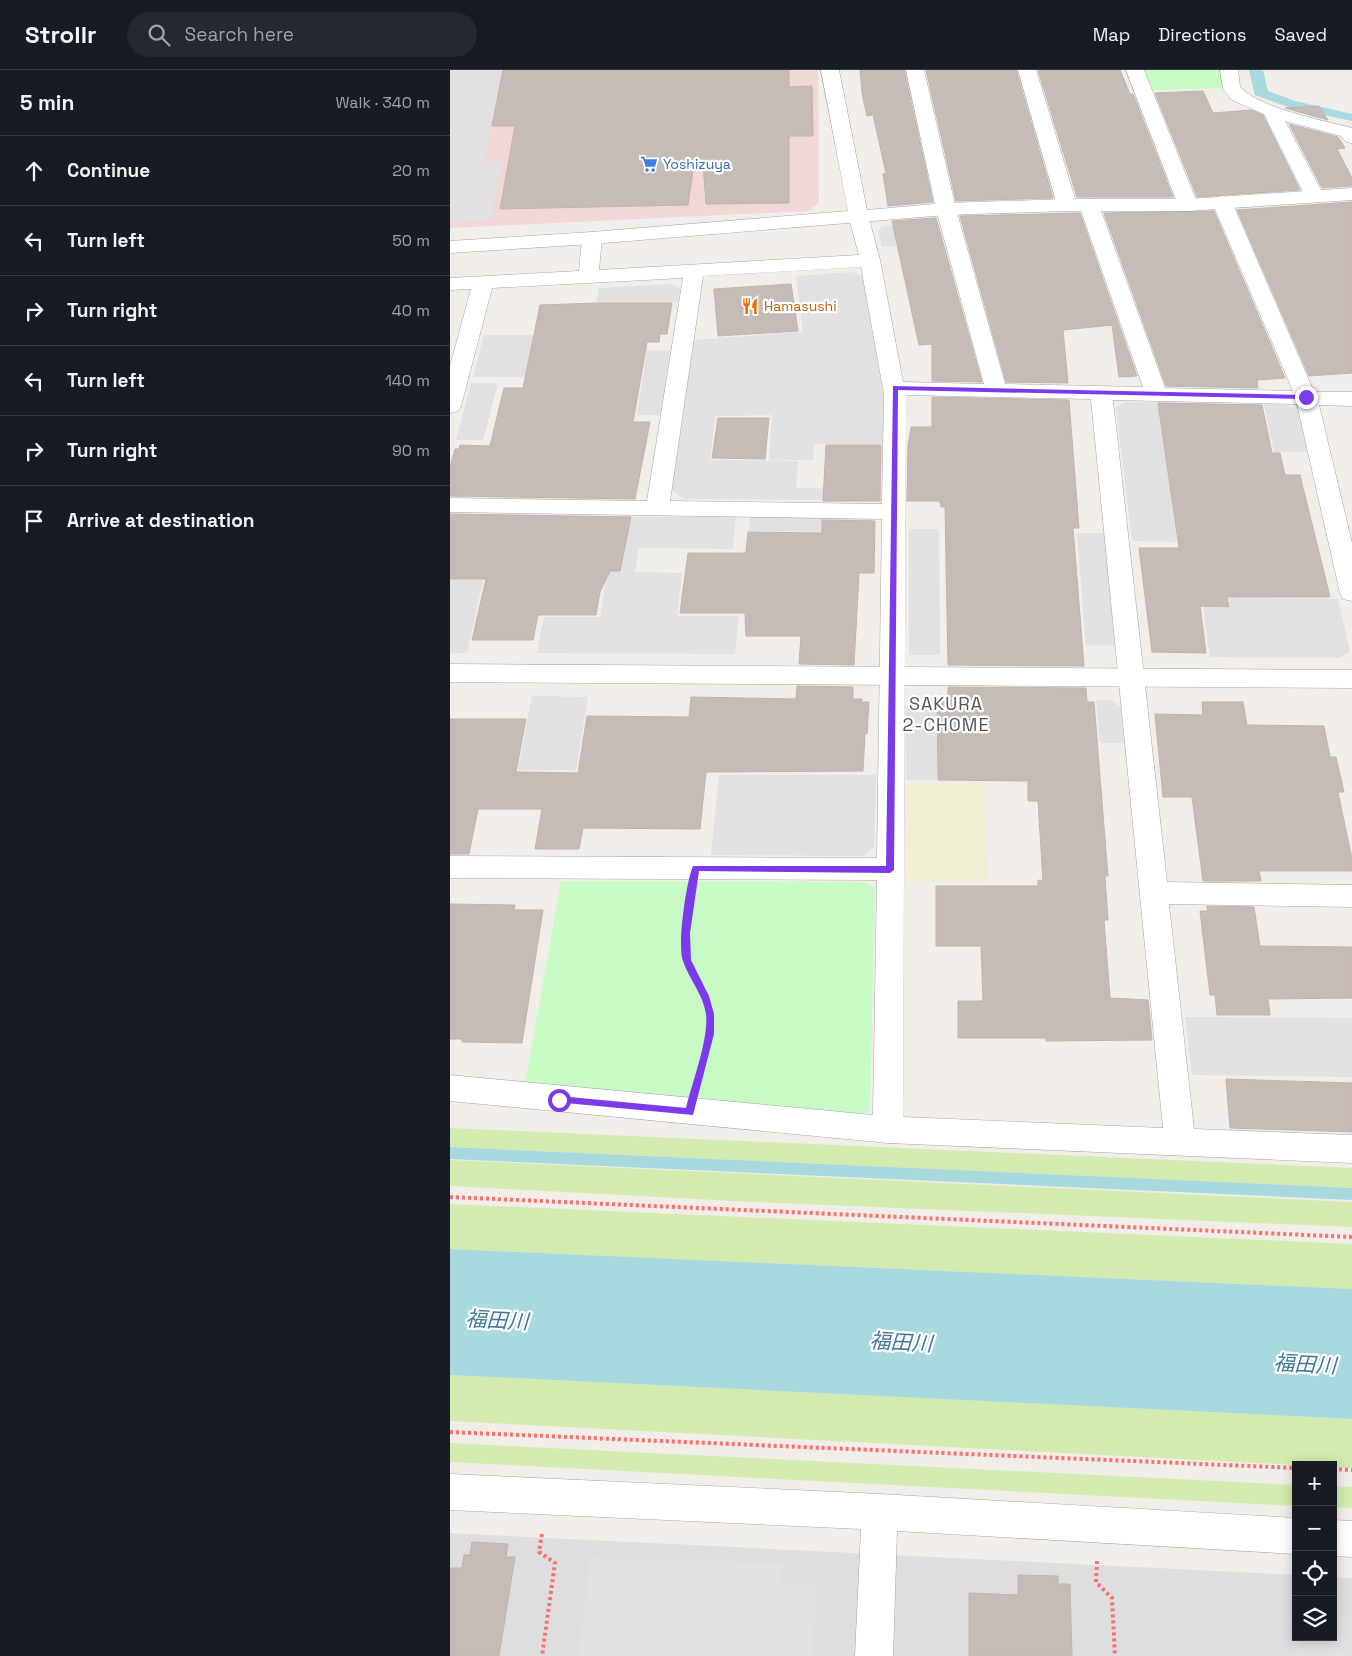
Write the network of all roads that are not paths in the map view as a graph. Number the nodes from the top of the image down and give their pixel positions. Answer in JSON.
{"nodes":[{"id":1,"x":830,"y":70,"type":"edge"},
{"id":2,"x":915,"y":70,"type":"edge"},
{"id":3,"x":1027,"y":70,"type":"edge"},
{"id":4,"x":1135,"y":70,"type":"edge"},
{"id":5,"x":1229,"y":70,"type":"edge"},
{"id":6,"x":1271,"y":111,"type":"junction"},
{"id":7,"x":1352,"y":138,"type":"edge"},
{"id":8,"x":1352,"y":194,"type":"edge"},
{"id":9,"x":1314,"y":196,"type":"junction"},
{"id":10,"x":1222,"y":202,"type":"junction"},
{"id":11,"x":1067,"y":205,"type":"junction"},
{"id":12,"x":1089,"y":205,"type":"junction"},
{"id":13,"x":1188,"y":205,"type":"junction"},
{"id":14,"x":946,"y":209,"type":"junction"},
{"id":15,"x":858,"y":215,"type":"junction"},
{"id":16,"x":592,"y":238,"type":"junction"},
{"id":17,"x":450,"y":247,"type":"edge"},
{"id":18,"x":870,"y":260,"type":"junction"},
{"id":19,"x":694,"y":271,"type":"junction"},
{"id":20,"x":589,"y":276,"type":"junction"},
{"id":21,"x":483,"y":282,"type":"junction"},
{"id":22,"x":450,"y":284,"type":"edge"},
{"id":23,"x":895,"y":388,"type":"junction"},
{"id":24,"x":996,"y":390,"type":"junction"},
{"id":25,"x":1101,"y":392,"type":"junction"},
{"id":26,"x":1156,"y":394,"type":"junction"},
{"id":27,"x":1306,"y":397,"type":"junction"},
{"id":28,"x":1352,"y":398,"type":"edge"},
{"id":29,"x":450,"y":406,"type":"edge"},
{"id":30,"x":450,"y":505,"type":"edge"},
{"id":31,"x":657,"y":508,"type":"junction"},
{"id":32,"x":1342,"y":511,"type":"edge"},
{"id":33,"x":894,"y":512,"type":"junction"},
{"id":34,"x":1352,"y":593,"type":"edge"},
{"id":35,"x":450,"y":673,"type":"edge"},
{"id":36,"x":892,"y":676,"type":"junction"},
{"id":37,"x":1131,"y":677,"type":"junction"},
{"id":38,"x":1352,"y":679,"type":"edge"},
{"id":39,"x":450,"y":867,"type":"edge"},
{"id":40,"x":890,"y":870,"type":"junction"},
{"id":41,"x":1155,"y":894,"type":"junction"},
{"id":42,"x":1352,"y":896,"type":"edge"},
{"id":43,"x":450,"y":1088,"type":"edge"},
{"id":44,"x":888,"y":1130,"type":"junction"},
{"id":45,"x":1180,"y":1141,"type":"junction"},
{"id":46,"x":1352,"y":1149,"type":"edge"},
{"id":47,"x":450,"y":1492,"type":"edge"},
{"id":48,"x":880,"y":1512,"type":"junction"},
{"id":49,"x":1292,"y":1536,"type":"edge"},
{"id":50,"x":1337,"y":1538,"type":"edge"},
{"id":51,"x":1352,"y":1539,"type":"edge"},
{"id":52,"x":874,"y":1656,"type":"edge"}],
"edges":[{"from":1,"to":15,"type":"street"},
{"from":2,"to":14,"type":"street"},
{"from":3,"to":11,"type":"street"},
{"from":4,"to":13,"type":"street"},
{"from":5,"to":6,"type":"street"},
{"from":6,"to":7,"type":"street"},
{"from":6,"to":9,"type":"street"},
{"from":8,"to":9,"type":"street"},
{"from":9,"to":10,"type":"street"},
{"from":10,"to":13,"type":"street"},
{"from":10,"to":27,"type":"street"},
{"from":11,"to":12,"type":"street"},
{"from":11,"to":14,"type":"street"},
{"from":12,"to":13,"type":"street"},
{"from":12,"to":26,"type":"street"},
{"from":14,"to":15,"type":"street"},
{"from":14,"to":24,"type":"street"},
{"from":15,"to":16,"type":"street"},
{"from":15,"to":18,"type":"street"},
{"from":16,"to":17,"type":"street"},
{"from":16,"to":20,"type":"street"},
{"from":18,"to":19,"type":"street"},
{"from":18,"to":23,"type":"street"},
{"from":19,"to":20,"type":"street"},
{"from":19,"to":31,"type":"street"},
{"from":20,"to":21,"type":"street"},
{"from":21,"to":22,"type":"street"},
{"from":21,"to":29,"type":"street"},
{"from":23,"to":24,"type":"street"},
{"from":23,"to":33,"type":"street"},
{"from":24,"to":25,"type":"street"},
{"from":25,"to":26,"type":"street"},
{"from":25,"to":37,"type":"street"},
{"from":26,"to":27,"type":"street"},
{"from":27,"to":28,"type":"street"},
{"from":27,"to":32,"type":"street"},
{"from":30,"to":31,"type":"street"},
{"from":31,"to":33,"type":"street"},
{"from":32,"to":34,"type":"street"},
{"from":33,"to":36,"type":"street"},
{"from":35,"to":36,"type":"street"},
{"from":36,"to":37,"type":"street"},
{"from":36,"to":40,"type":"street"},
{"from":37,"to":38,"type":"street"},
{"from":37,"to":41,"type":"street"},
{"from":39,"to":40,"type":"street"},
{"from":40,"to":44,"type":"street"},
{"from":41,"to":42,"type":"street"},
{"from":41,"to":45,"type":"street"},
{"from":43,"to":44,"type":"street"},
{"from":44,"to":45,"type":"street"},
{"from":45,"to":46,"type":"street"},
{"from":47,"to":48,"type":"street"},
{"from":48,"to":49,"type":"street"},
{"from":48,"to":52,"type":"street"},
{"from":50,"to":51,"type":"street"}]}
